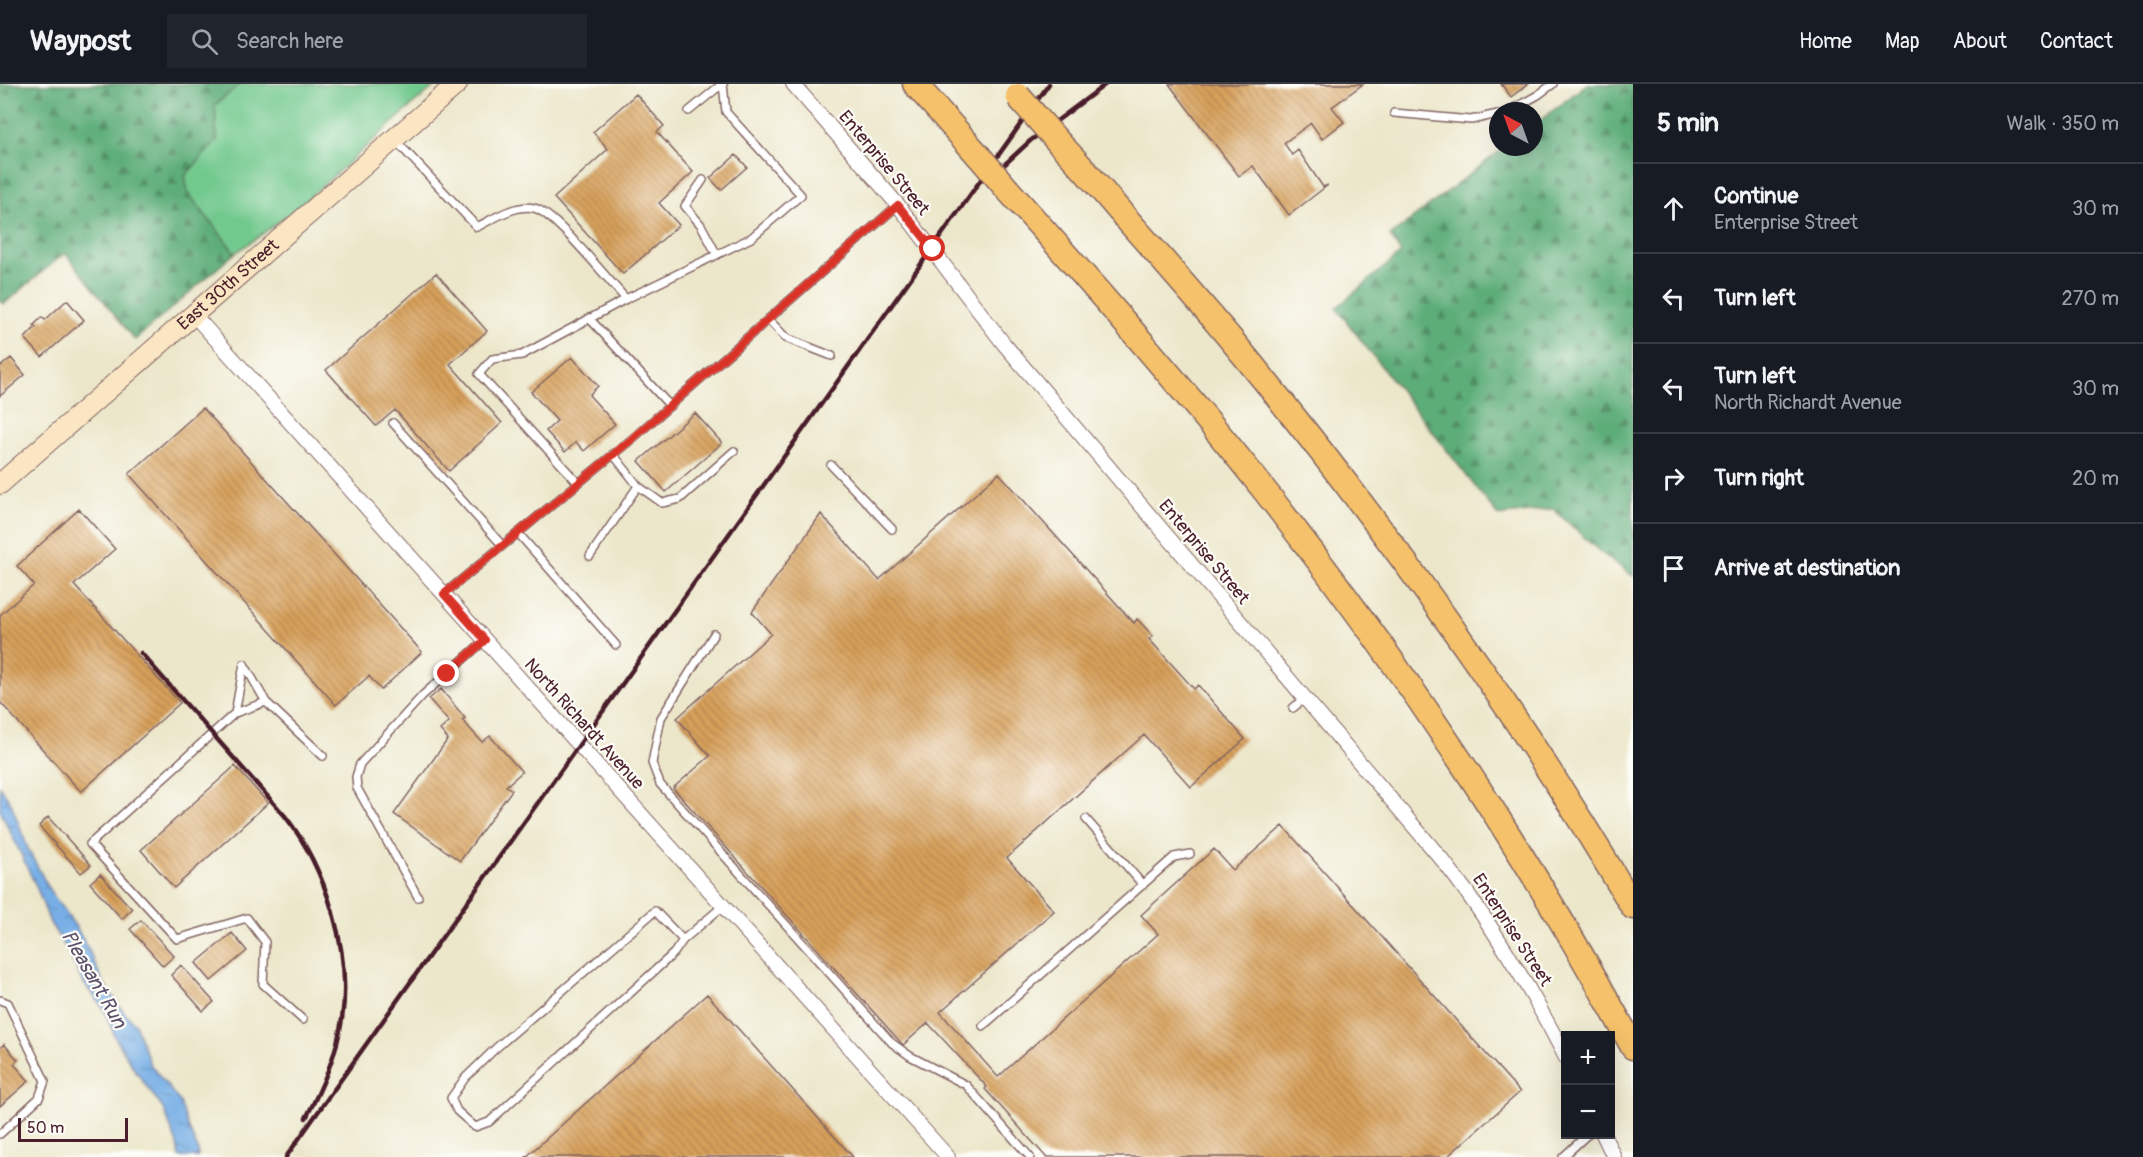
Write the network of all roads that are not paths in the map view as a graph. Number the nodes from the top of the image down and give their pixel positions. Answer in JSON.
{"nodes":[{"id":1,"x":457,"y":84,"type":"edge"},
{"id":2,"x":722,"y":84,"type":"edge"},
{"id":3,"x":793,"y":84,"type":"edge"},
{"id":4,"x":915,"y":84,"type":"edge"},
{"id":5,"x":1553,"y":84,"type":"edge"},
{"id":6,"x":1013,"y":90,"type":"edge"},
{"id":7,"x":1525,"y":102,"type":"edge"},
{"id":8,"x":689,"y":111,"type":"dead end"},
{"id":9,"x":1394,"y":113,"type":"dead end"},
{"id":10,"x":1489,"y":116,"type":"edge"},
{"id":11,"x":394,"y":139,"type":"junction"},
{"id":12,"x":703,"y":180,"type":"dead end"},
{"id":13,"x":898,"y":205,"type":"junction"},
{"id":14,"x":717,"y":255,"type":"junction"},
{"id":15,"x":626,"y":299,"type":"junction"},
{"id":16,"x":194,"y":315,"type":"junction"},
{"id":17,"x":589,"y":318,"type":"junction"},
{"id":18,"x":768,"y":319,"type":"junction"},
{"id":19,"x":832,"y":356,"type":"dead end"},
{"id":20,"x":670,"y":406,"type":"junction"},
{"id":21,"x":393,"y":423,"type":"dead end"},
{"id":22,"x":734,"y":451,"type":"dead end"},
{"id":23,"x":613,"y":454,"type":"junction"},
{"id":24,"x":831,"y":465,"type":"dead end"},
{"id":25,"x":578,"y":483,"type":"junction"},
{"id":26,"x":0,"y":484,"type":"edge"},
{"id":27,"x":638,"y":486,"type":"junction"},
{"id":28,"x":892,"y":529,"type":"dead end"},
{"id":29,"x":518,"y":533,"type":"junction"},
{"id":30,"x":502,"y":546,"type":"junction"},
{"id":31,"x":590,"y":556,"type":"dead end"},
{"id":32,"x":444,"y":594,"type":"junction"},
{"id":33,"x":714,"y":634,"type":"dead end"},
{"id":34,"x":485,"y":640,"type":"junction"},
{"id":35,"x":616,"y":645,"type":"dead end"},
{"id":36,"x":1305,"y":698,"type":"junction"},
{"id":37,"x":266,"y":702,"type":"junction"},
{"id":38,"x":1293,"y":708,"type":"dead end"},
{"id":39,"x":235,"y":713,"type":"junction"},
{"id":40,"x":323,"y":756,"type":"dead end"},
{"id":41,"x":1086,"y":819,"type":"dead end"},
{"id":42,"x":1191,"y":854,"type":"dead end"},
{"id":43,"x":1143,"y":885,"type":"junction"},
{"id":44,"x":418,"y":897,"type":"dead end"},
{"id":45,"x":723,"y":906,"type":"junction"},
{"id":46,"x":1633,"y":907,"type":"edge"},
{"id":47,"x":683,"y":940,"type":"junction"},
{"id":48,"x":0,"y":1000,"type":"edge"},
{"id":49,"x":303,"y":1020,"type":"dead end"},
{"id":50,"x":983,"y":1026,"type":"dead end"},
{"id":51,"x":1633,"y":1047,"type":"edge"},
{"id":52,"x":1561,"y":1049,"type":"edge"},
{"id":53,"x":0,"y":1134,"type":"edge"},
{"id":54,"x":1583,"y":1139,"type":"edge"},
{"id":55,"x":1605,"y":1139,"type":"edge"},
{"id":56,"x":948,"y":1157,"type":"edge"},
{"id":57,"x":1030,"y":1157,"type":"edge"},
{"id":58,"x":1563,"y":1157,"type":"edge"},
{"id":59,"x":1614,"y":1157,"type":"edge"}],
"edges":[{"from":1,"to":11,"type":"main road","name":"East 30th Street"},
{"from":2,"to":8,"type":"lane"},
{"from":2,"to":14,"type":"lane"},
{"from":3,"to":13,"type":"street","name":"Enterprise Street"},
{"from":4,"to":51,"type":"highway","bridge":true},
{"from":5,"to":7,"type":"lane"},
{"from":6,"to":46,"type":"highway","bridge":true},
{"from":9,"to":10,"type":"lane"},
{"from":11,"to":15,"type":"lane"},
{"from":11,"to":16,"type":"main road","name":"East 30th Street"},
{"from":12,"to":14,"type":"lane"},
{"from":13,"to":18,"type":"lane"},
{"from":13,"to":36,"type":"street","name":"Enterprise Street"},
{"from":14,"to":15,"type":"lane"},
{"from":15,"to":17,"type":"lane"},
{"from":16,"to":26,"type":"main road","name":"East 30th Street"},
{"from":16,"to":32,"type":"street","name":"North Richardt Avenue"},
{"from":17,"to":20,"type":"lane"},
{"from":17,"to":25,"type":"lane"},
{"from":18,"to":19,"type":"lane"},
{"from":18,"to":20,"type":"lane"},
{"from":20,"to":23,"type":"lane"},
{"from":21,"to":30,"type":"lane"},
{"from":22,"to":27,"type":"lane"},
{"from":23,"to":25,"type":"lane"},
{"from":23,"to":27,"type":"lane"},
{"from":24,"to":28,"type":"lane"},
{"from":25,"to":29,"type":"lane"},
{"from":27,"to":31,"type":"lane"},
{"from":29,"to":30,"type":"lane"},
{"from":29,"to":35,"type":"lane"},
{"from":30,"to":32,"type":"lane"},
{"from":32,"to":34,"type":"street","name":"North Richardt Avenue"},
{"from":33,"to":57,"type":"lane"},
{"from":34,"to":44,"type":"lane"},
{"from":34,"to":45,"type":"street","name":"North Richardt Avenue"},
{"from":36,"to":38,"type":"lane"},
{"from":36,"to":52,"type":"street","name":"Enterprise Street"},
{"from":37,"to":39,"type":"lane"},
{"from":37,"to":39,"type":"lane"},
{"from":37,"to":40,"type":"lane"},
{"from":39,"to":49,"type":"lane"},
{"from":41,"to":43,"type":"lane"},
{"from":42,"to":43,"type":"lane"},
{"from":43,"to":50,"type":"lane"},
{"from":45,"to":47,"type":"lane"},
{"from":45,"to":56,"type":"street","name":"North Richardt Avenue"},
{"from":47,"to":47,"type":"lane"},
{"from":48,"to":53,"type":"lane"},
{"from":54,"to":58,"type":"lane"},
{"from":55,"to":59,"type":"street"}]}
